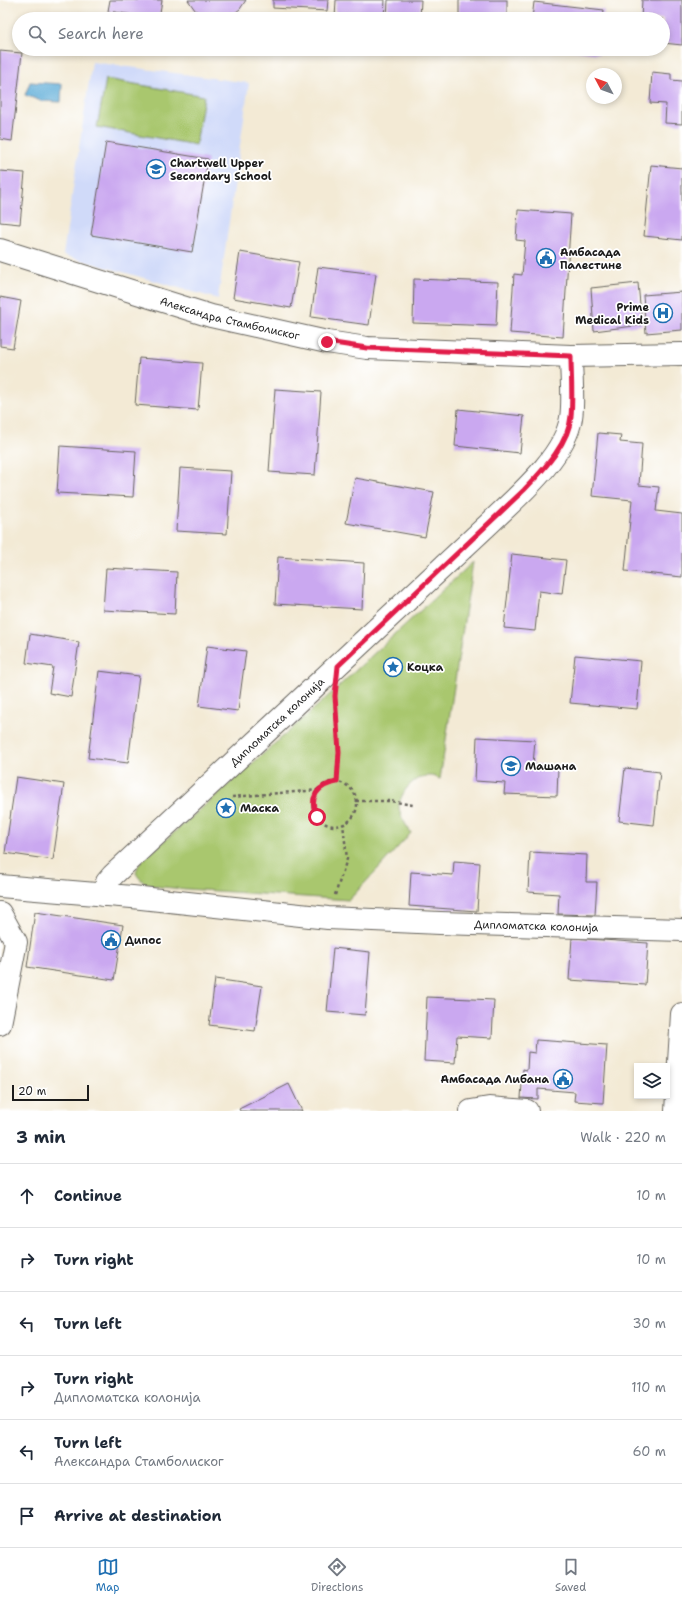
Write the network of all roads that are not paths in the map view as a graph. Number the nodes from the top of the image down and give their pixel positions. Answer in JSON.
{"nodes":[{"id":1,"x":0,"y":250,"type":"edge"},
{"id":2,"x":682,"y":354,"type":"edge"},
{"id":3,"x":571,"y":356,"type":"junction"},
{"id":4,"x":0,"y":886,"type":"edge"},
{"id":5,"x":104,"y":895,"type":"junction"},
{"id":6,"x":0,"y":913,"type":"edge"},
{"id":7,"x":682,"y":930,"type":"edge"},
{"id":8,"x":682,"y":1014,"type":"edge"},
{"id":9,"x":0,"y":1024,"type":"edge"},
{"id":10,"x":471,"y":1111,"type":"edge"},
{"id":11,"x":527,"y":1111,"type":"edge"},
{"id":12,"x":676,"y":1111,"type":"edge"}],
"edges":[{"from":1,"to":3,"type":"street","name":"Александра Стамболиског"},
{"from":2,"to":3,"type":"street","name":"Александра Стамболиског"},
{"from":3,"to":5,"type":"street","name":"Дипломатска колонија"},
{"from":4,"to":5,"type":"street","name":"Дипломатска колонија"},
{"from":5,"to":7,"type":"street","name":"Дипломатска колонија"},
{"from":6,"to":9,"type":"street"},
{"from":8,"to":12,"type":"street"},
{"from":10,"to":11,"type":"street"}]}
